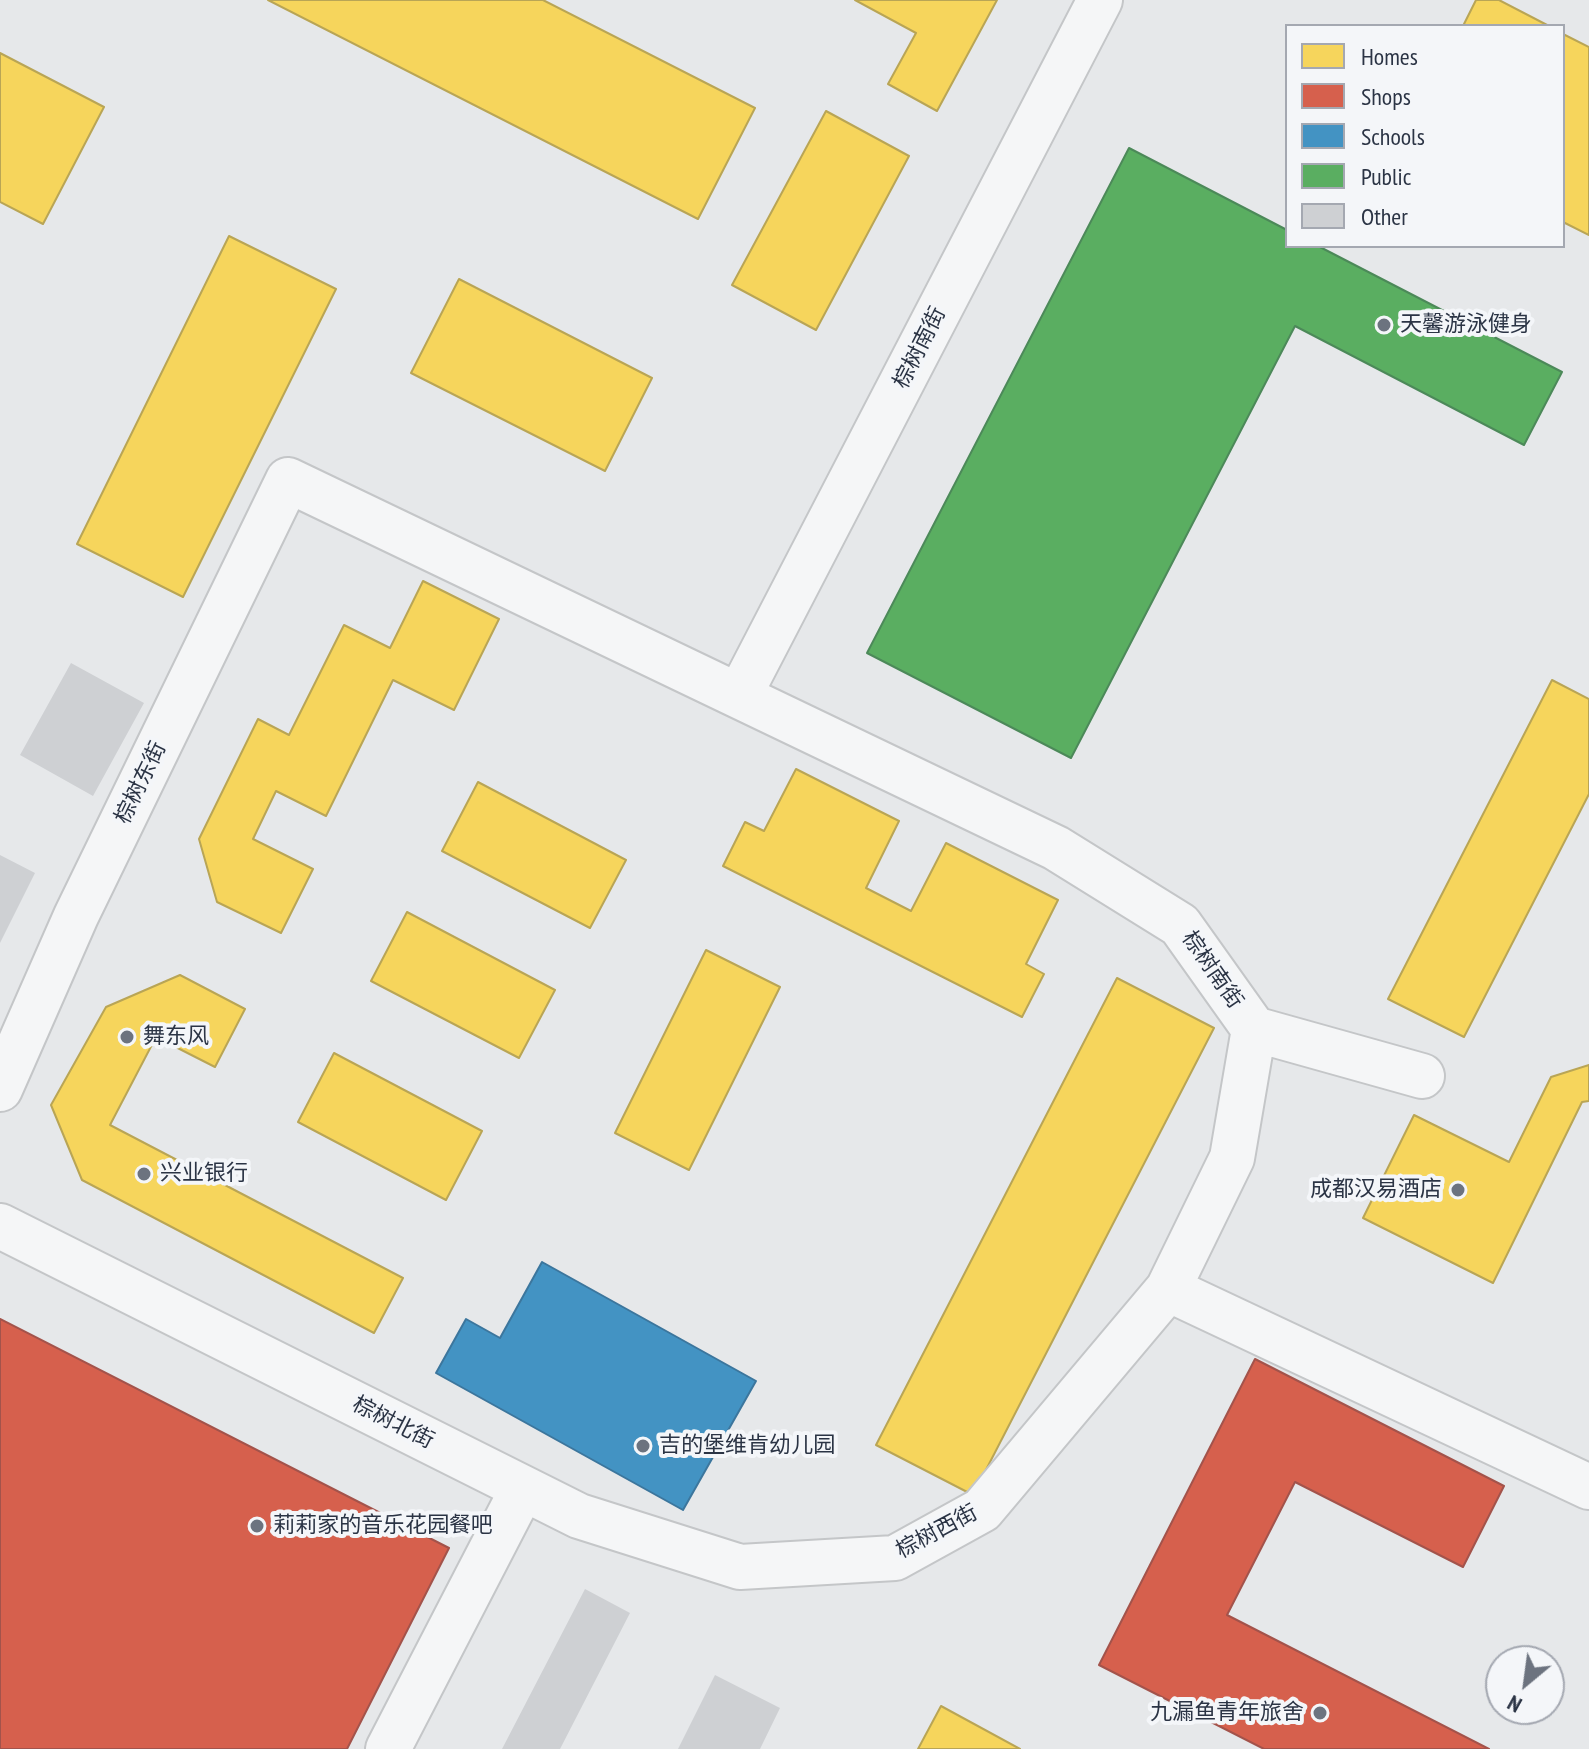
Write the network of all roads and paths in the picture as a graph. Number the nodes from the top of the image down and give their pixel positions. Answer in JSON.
{"nodes":[{"id":1,"x":1100,"y":0,"type":"edge"},
{"id":2,"x":288,"y":480,"type":"joint"},
{"id":3,"x":739,"y":696,"type":"junction"},
{"id":4,"x":1254,"y":1029,"type":"junction"},
{"id":5,"x":1422,"y":1076,"type":"dead end"},
{"id":6,"x":0,"y":1089,"type":"edge"},
{"id":7,"x":0,"y":1226,"type":"edge"},
{"id":8,"x":1168,"y":1289,"type":"junction"},
{"id":9,"x":1589,"y":1487,"type":"edge"},
{"id":10,"x":523,"y":1488,"type":"junction"},
{"id":11,"x":388,"y":1749,"type":"edge"}],
"edges":[{"from":1,"to":3,"type":"street","name":"棕树南街"},
{"from":2,"to":3,"type":"street","name":"棕树南街"},
{"from":2,"to":6,"type":"street","name":"棕树东街"},
{"from":3,"to":4,"type":"street","name":"棕树南街"},
{"from":4,"to":5,"type":"street"},
{"from":4,"to":8,"type":"street","name":"棕树西街"},
{"from":7,"to":10,"type":"street","name":"棕树北街"},
{"from":8,"to":9,"type":"street"},
{"from":8,"to":10,"type":"street","name":"棕树西街"},
{"from":10,"to":11,"type":"street"}]}
